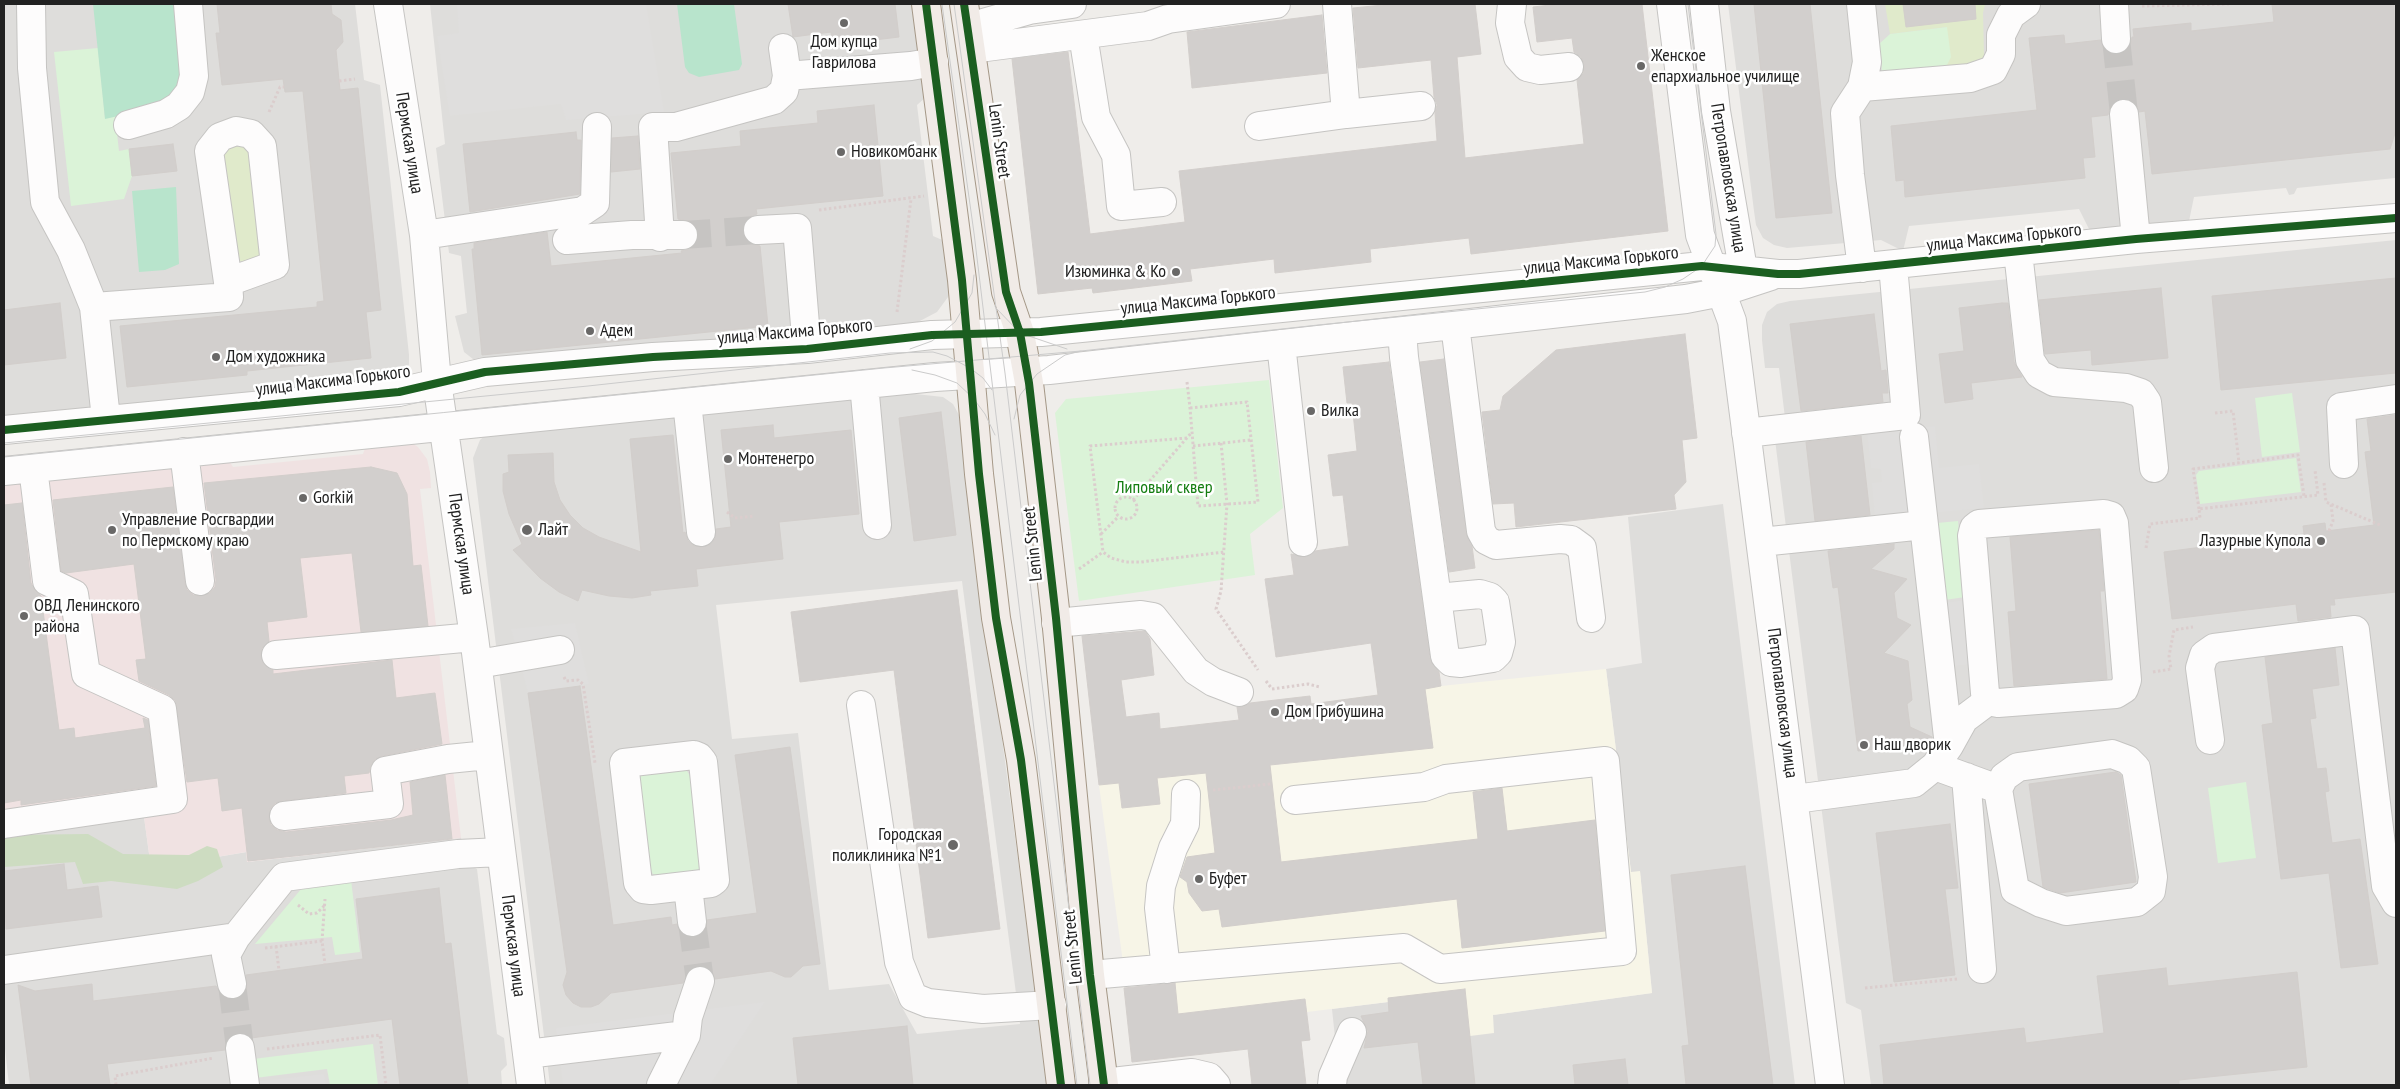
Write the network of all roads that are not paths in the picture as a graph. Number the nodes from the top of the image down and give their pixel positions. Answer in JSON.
{"nodes":[{"id":1,"x":31,"y":4,"type":"edge"},
{"id":2,"x":188,"y":4,"type":"edge"},
{"id":3,"x":388,"y":4,"type":"edge"},
{"id":4,"x":926,"y":4,"type":"edge"},
{"id":5,"x":1072,"y":4,"type":"edge"},
{"id":6,"x":1276,"y":4,"type":"edge"},
{"id":7,"x":1336,"y":4,"type":"edge"},
{"id":8,"x":1512,"y":4,"type":"edge"},
{"id":9,"x":1670,"y":4,"type":"edge"},
{"id":10,"x":1704,"y":4,"type":"edge"},
{"id":11,"x":1861,"y":4,"type":"edge"},
{"id":12,"x":2026,"y":4,"type":"edge"},
{"id":13,"x":2114,"y":6,"type":"edge"},
{"id":14,"x":968,"y":27,"type":"edge"},
{"id":15,"x":1083,"y":35,"type":"junction"},
{"id":16,"x":2116,"y":39,"type":"tunnel mouth"},
{"id":17,"x":782,"y":48,"type":"dead end"},
{"id":18,"x":934,"y":62,"type":"junction"},
{"id":19,"x":1569,"y":67,"type":"dead end"},
{"id":20,"x":787,"y":76,"type":"junction"},
{"id":21,"x":1862,"y":87,"type":"junction"},
{"id":22,"x":1421,"y":106,"type":"dead end"},
{"id":23,"x":1346,"y":114,"type":"junction"},
{"id":24,"x":2124,"y":114,"type":"tunnel mouth"},
{"id":25,"x":128,"y":125,"type":"dead end"},
{"id":26,"x":1259,"y":126,"type":"dead end"},
{"id":27,"x":597,"y":127,"type":"dead end"},
{"id":28,"x":1162,"y":202,"type":"dead end"},
{"id":29,"x":2396,"y":218,"type":"edge"},
{"id":30,"x":758,"y":230,"type":"tunnel mouth"},
{"id":31,"x":424,"y":235,"type":"junction"},
{"id":32,"x":2136,"y":239,"type":"junction"},
{"id":33,"x":567,"y":240,"type":"dead end"},
{"id":34,"x":2018,"y":252,"type":"junction"},
{"id":35,"x":1893,"y":265,"type":"junction"},
{"id":36,"x":1712,"y":266,"type":"junction"},
{"id":37,"x":1862,"y":268,"type":"junction"},
{"id":38,"x":228,"y":282,"type":"junction"},
{"id":39,"x":1734,"y":283,"type":"junction"},
{"id":40,"x":94,"y":307,"type":"junction"},
{"id":41,"x":1455,"y":325,"type":"junction"},
{"id":42,"x":1402,"y":331,"type":"junction"},
{"id":43,"x":967,"y":333,"type":"junction"},
{"id":44,"x":1020,"y":333,"type":"junction"},
{"id":45,"x":1281,"y":344,"type":"junction"},
{"id":46,"x":807,"y":348,"type":"junction"},
{"id":47,"x":1028,"y":372,"type":"junction"},
{"id":48,"x":971,"y":374,"type":"junction"},
{"id":49,"x":437,"y":382,"type":"junction"},
{"id":50,"x":864,"y":384,"type":"junction"},
{"id":51,"x":2396,"y":399,"type":"edge"},
{"id":52,"x":688,"y":402,"type":"junction"},
{"id":53,"x":106,"y":419,"type":"junction"},
{"id":54,"x":444,"y":426,"type":"junction"},
{"id":55,"x":4,"y":430,"type":"edge"},
{"id":56,"x":1746,"y":433,"type":"junction"},
{"id":57,"x":1914,"y":437,"type":"dead end"},
{"id":58,"x":184,"y":452,"type":"junction"},
{"id":59,"x":2344,"y":464,"type":"dead end"},
{"id":60,"x":33,"y":468,"type":"junction"},
{"id":61,"x":2154,"y":468,"type":"dead end"},
{"id":62,"x":4,"y":471,"type":"edge"},
{"id":63,"x":877,"y":525,"type":"dead end"},
{"id":64,"x":1924,"y":525,"type":"junction"},
{"id":65,"x":701,"y":532,"type":"dead end"},
{"id":66,"x":1303,"y":542,"type":"dead end"},
{"id":67,"x":1761,"y":542,"type":"junction"},
{"id":68,"x":200,"y":581,"type":"dead end"},
{"id":69,"x":1437,"y":598,"type":"dead end"},
{"id":70,"x":1591,"y":618,"type":"dead end"},
{"id":71,"x":1056,"y":623,"type":"junction"},
{"id":72,"x":474,"y":637,"type":"junction"},
{"id":73,"x":560,"y":650,"type":"road end"},
{"id":74,"x":276,"y":655,"type":"dead end"},
{"id":75,"x":478,"y":664,"type":"junction"},
{"id":76,"x":1239,"y":692,"type":"road end"},
{"id":77,"x":1988,"y":701,"type":"junction"},
{"id":78,"x":861,"y":705,"type":"dead end"},
{"id":79,"x":2210,"y":740,"type":"dead end"},
{"id":80,"x":488,"y":755,"type":"junction"},
{"id":81,"x":1942,"y":756,"type":"junction"},
{"id":82,"x":1966,"y":777,"type":"junction"},
{"id":83,"x":1998,"y":789,"type":"junction"},
{"id":84,"x":1197,"y":792,"type":"road end"},
{"id":85,"x":1795,"y":799,"type":"junction"},
{"id":86,"x":1295,"y":800,"type":"dead end"},
{"id":87,"x":284,"y":816,"type":"dead end"},
{"id":88,"x":4,"y":824,"type":"edge"},
{"id":89,"x":501,"y":852,"type":"junction"},
{"id":90,"x":688,"y":886,"type":"junction"},
{"id":91,"x":2396,"y":903,"type":"edge"},
{"id":92,"x":692,"y":922,"type":"tunnel mouth"},
{"id":93,"x":246,"y":943,"type":"junction"},
{"id":94,"x":1166,"y":969,"type":"junction"},
{"id":95,"x":1982,"y":969,"type":"road end"},
{"id":96,"x":4,"y":970,"type":"edge"},
{"id":97,"x":1090,"y":975,"type":"junction"},
{"id":98,"x":700,"y":981,"type":"tunnel mouth"},
{"id":99,"x":232,"y":984,"type":"tunnel mouth"},
{"id":100,"x":1052,"y":1005,"type":"junction"},
{"id":101,"x":1352,"y":1032,"type":"dead end"},
{"id":102,"x":686,"y":1035,"type":"junction"},
{"id":103,"x":240,"y":1048,"type":"tunnel mouth"},
{"id":104,"x":527,"y":1054,"type":"junction"},
{"id":105,"x":1104,"y":1084,"type":"edge"},
{"id":106,"x":245,"y":1085,"type":"edge"},
{"id":107,"x":531,"y":1085,"type":"edge"},
{"id":108,"x":661,"y":1085,"type":"edge"},
{"id":109,"x":1061,"y":1085,"type":"edge"},
{"id":110,"x":1216,"y":1085,"type":"edge"},
{"id":111,"x":1332,"y":1085,"type":"edge"},
{"id":112,"x":1830,"y":1085,"type":"edge"}],
"edges":[{"from":1,"to":40,"type":"street"},
{"from":2,"to":25,"type":"street"},
{"from":3,"to":31,"type":"street","name":"Пермская улица"},
{"from":4,"to":18,"type":"main road","name":"Lenin Street"},
{"from":5,"to":14,"type":"street"},
{"from":6,"to":15,"type":"street"},
{"from":7,"to":23,"type":"street"},
{"from":8,"to":19,"type":"street"},
{"from":9,"to":36,"type":"street","name":"Петропавловская улица"},
{"from":10,"to":39,"type":"street","name":"Петропавловская улица"},
{"from":11,"to":21,"type":"street"},
{"from":12,"to":21,"type":"street"},
{"from":13,"to":16,"type":"street"},
{"from":14,"to":15,"type":"street"},
{"from":14,"to":44,"type":"main road","name":"Lenin Street"},
{"from":15,"to":28,"type":"street"},
{"from":17,"to":20,"type":"street"},
{"from":18,"to":20,"type":"street"},
{"from":18,"to":43,"type":"main road","name":"Lenin Street"},
{"from":20,"to":33,"type":"street"},
{"from":21,"to":37,"type":"street"},
{"from":22,"to":23,"type":"street"},
{"from":23,"to":26,"type":"street"},
{"from":24,"to":32,"type":"street"},
{"from":27,"to":31,"type":"street"},
{"from":29,"to":32,"type":"street","name":"улица Максима Горького"},
{"from":30,"to":46,"type":"street"},
{"from":31,"to":49,"type":"street","name":"Пермская улица"},
{"from":32,"to":34,"type":"street","name":"улица Максима Горького"},
{"from":34,"to":35,"type":"street","name":"улица Максима Горького"},
{"from":34,"to":61,"type":"street"},
{"from":35,"to":37,"type":"street","name":"улица Максима Горького"},
{"from":35,"to":56,"type":"street"},
{"from":36,"to":39,"type":"street","name":"улица Максима Горького"},
{"from":36,"to":44,"type":"street","name":"улица Максима Горького"},
{"from":37,"to":39,"type":"street","name":"улица Максима Горького"},
{"from":38,"to":38,"type":"street"},
{"from":38,"to":40,"type":"street"},
{"from":39,"to":41,"type":"street","name":"улица Максима Горького"},
{"from":39,"to":56,"type":"street","name":"Петропавловская улица"},
{"from":40,"to":53,"type":"street"},
{"from":41,"to":42,"type":"street","name":"улица Максима Горького"},
{"from":41,"to":70,"type":"street"},
{"from":42,"to":45,"type":"street","name":"улица Максима Горького"},
{"from":42,"to":69,"type":"street"},
{"from":43,"to":44,"type":"street","name":"улица Максима Горького"},
{"from":43,"to":46,"type":"street","name":"улица Максима Горького"},
{"from":43,"to":48,"type":"main road","name":"Lenin Street"},
{"from":44,"to":47,"type":"main road","name":"Lenin Street"},
{"from":45,"to":47,"type":"street","name":"улица Максима Горького"},
{"from":45,"to":66,"type":"street"},
{"from":46,"to":49,"type":"street","name":"улица Максима Горького"},
{"from":47,"to":48,"type":"street","name":"улица Максима Горького"},
{"from":47,"to":71,"type":"main road","name":"Lenin Street"},
{"from":48,"to":50,"type":"street","name":"улица Максима Горького"},
{"from":48,"to":100,"type":"main road","name":"Lenin Street"},
{"from":49,"to":53,"type":"street","name":"улица Максима Горького"},
{"from":49,"to":54,"type":"street","name":"Пермская улица"},
{"from":50,"to":52,"type":"street","name":"улица Максима Горького"},
{"from":50,"to":63,"type":"street"},
{"from":51,"to":59,"type":"street"},
{"from":52,"to":54,"type":"street","name":"улица Максима Горького"},
{"from":52,"to":65,"type":"street"},
{"from":53,"to":55,"type":"street","name":"улица Максима Горького"},
{"from":54,"to":58,"type":"street","name":"улица Максима Горького"},
{"from":54,"to":72,"type":"street","name":"Пермская улица"},
{"from":56,"to":67,"type":"street","name":"Петропавловская улица"},
{"from":57,"to":64,"type":"street"},
{"from":58,"to":60,"type":"street","name":"улица Максима Горького"},
{"from":58,"to":68,"type":"street"},
{"from":60,"to":62,"type":"street","name":"улица Максима Горького"},
{"from":60,"to":88,"type":"street"},
{"from":64,"to":67,"type":"street"},
{"from":64,"to":81,"type":"street"},
{"from":67,"to":85,"type":"street","name":"Петропавловская улица"},
{"from":71,"to":76,"type":"street"},
{"from":71,"to":97,"type":"main road","name":"Lenin Street"},
{"from":72,"to":74,"type":"street"},
{"from":72,"to":75,"type":"street","name":"Пермская улица"},
{"from":73,"to":75,"type":"street"},
{"from":75,"to":80,"type":"street","name":"Пермская улица"},
{"from":77,"to":77,"type":"street"},
{"from":77,"to":81,"type":"street"},
{"from":78,"to":100,"type":"street"},
{"from":79,"to":91,"type":"street"},
{"from":80,"to":87,"type":"street"},
{"from":80,"to":89,"type":"street","name":"Пермская улица"},
{"from":81,"to":82,"type":"street"},
{"from":81,"to":85,"type":"street"},
{"from":82,"to":83,"type":"street"},
{"from":82,"to":95,"type":"street"},
{"from":83,"to":83,"type":"street"},
{"from":84,"to":94,"type":"street"},
{"from":85,"to":112,"type":"street","name":"Петропавловская улица"},
{"from":86,"to":94,"type":"street"},
{"from":89,"to":93,"type":"street"},
{"from":89,"to":104,"type":"street","name":"Пермская улица"},
{"from":90,"to":90,"type":"street"},
{"from":90,"to":92,"type":"street"},
{"from":93,"to":96,"type":"street"},
{"from":93,"to":99,"type":"street"},
{"from":94,"to":97,"type":"street"},
{"from":97,"to":105,"type":"main road","name":"Lenin Street"},
{"from":98,"to":102,"type":"street"},
{"from":100,"to":109,"type":"main road","name":"Lenin Street"},
{"from":101,"to":111,"type":"street"},
{"from":102,"to":104,"type":"street"},
{"from":102,"to":108,"type":"street"},
{"from":103,"to":106,"type":"street"},
{"from":104,"to":107,"type":"street","name":"Пермская улица"},
{"from":105,"to":110,"type":"street"}]}
